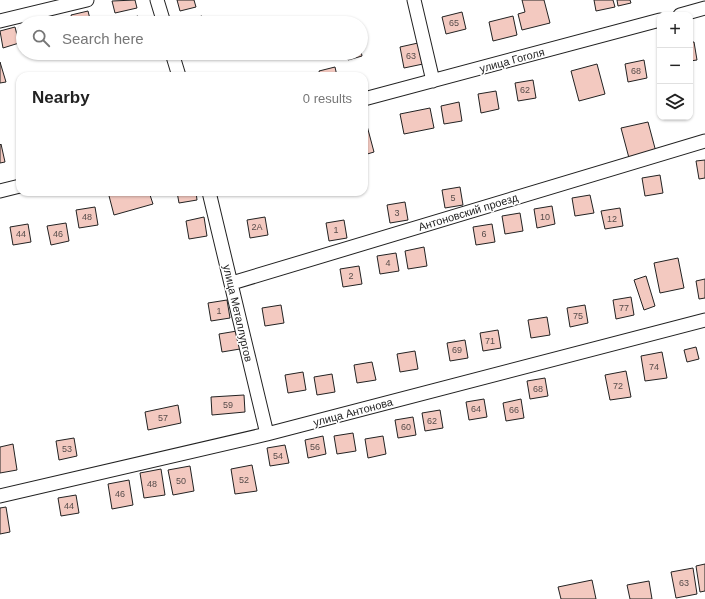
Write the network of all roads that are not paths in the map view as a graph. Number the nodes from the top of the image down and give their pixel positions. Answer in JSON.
{"nodes":[{"id":1,"x":87,"y":0,"type":"edge"},
{"id":2,"x":157,"y":0,"type":"edge"},
{"id":3,"x":414,"y":0,"type":"edge"},
{"id":4,"x":705,"y":8,"type":"edge"},
{"id":5,"x":691,"y":12,"type":"edge"},
{"id":6,"x":21,"y":16,"type":"edge"},
{"id":7,"x":162,"y":16,"type":"edge"},
{"id":8,"x":16,"y":17,"type":"edge"},
{"id":9,"x":0,"y":21,"type":"edge"},
{"id":10,"x":657,"y":21,"type":"edge"},
{"id":11,"x":174,"y":60,"type":"edge"},
{"id":12,"x":178,"y":72,"type":"edge"},
{"id":13,"x":433,"y":81,"type":"junction"},
{"id":14,"x":368,"y":98,"type":"edge"},
{"id":15,"x":705,"y":141,"type":"edge"},
{"id":16,"x":16,"y":187,"type":"edge"},
{"id":17,"x":0,"y":191,"type":"edge"},
{"id":18,"x":211,"y":196,"type":"edge"},
{"id":19,"x":232,"y":283,"type":"junction"},
{"id":20,"x":705,"y":320,"type":"edge"},
{"id":21,"x":267,"y":434,"type":"junction"},
{"id":22,"x":0,"y":496,"type":"edge"}],
"edges":[{"from":1,"to":6,"type":"street"},
{"from":2,"to":7,"type":"street"},
{"from":3,"to":13,"type":"street"},
{"from":4,"to":5,"type":"street"},
{"from":8,"to":9,"type":"street"},
{"from":10,"to":13,"type":"street","name":"улица Гоголя"},
{"from":11,"to":12,"type":"street"},
{"from":13,"to":14,"type":"street","name":"улица Гоголя"},
{"from":15,"to":19,"type":"street","name":"Антоновский проезд"},
{"from":16,"to":17,"type":"street"},
{"from":18,"to":19,"type":"street","name":"улица Металлургов"},
{"from":19,"to":21,"type":"street","name":"улица Металлургов"},
{"from":20,"to":21,"type":"street","name":"улица Антонова"},
{"from":21,"to":22,"type":"street","name":"улица Антонова"}]}
